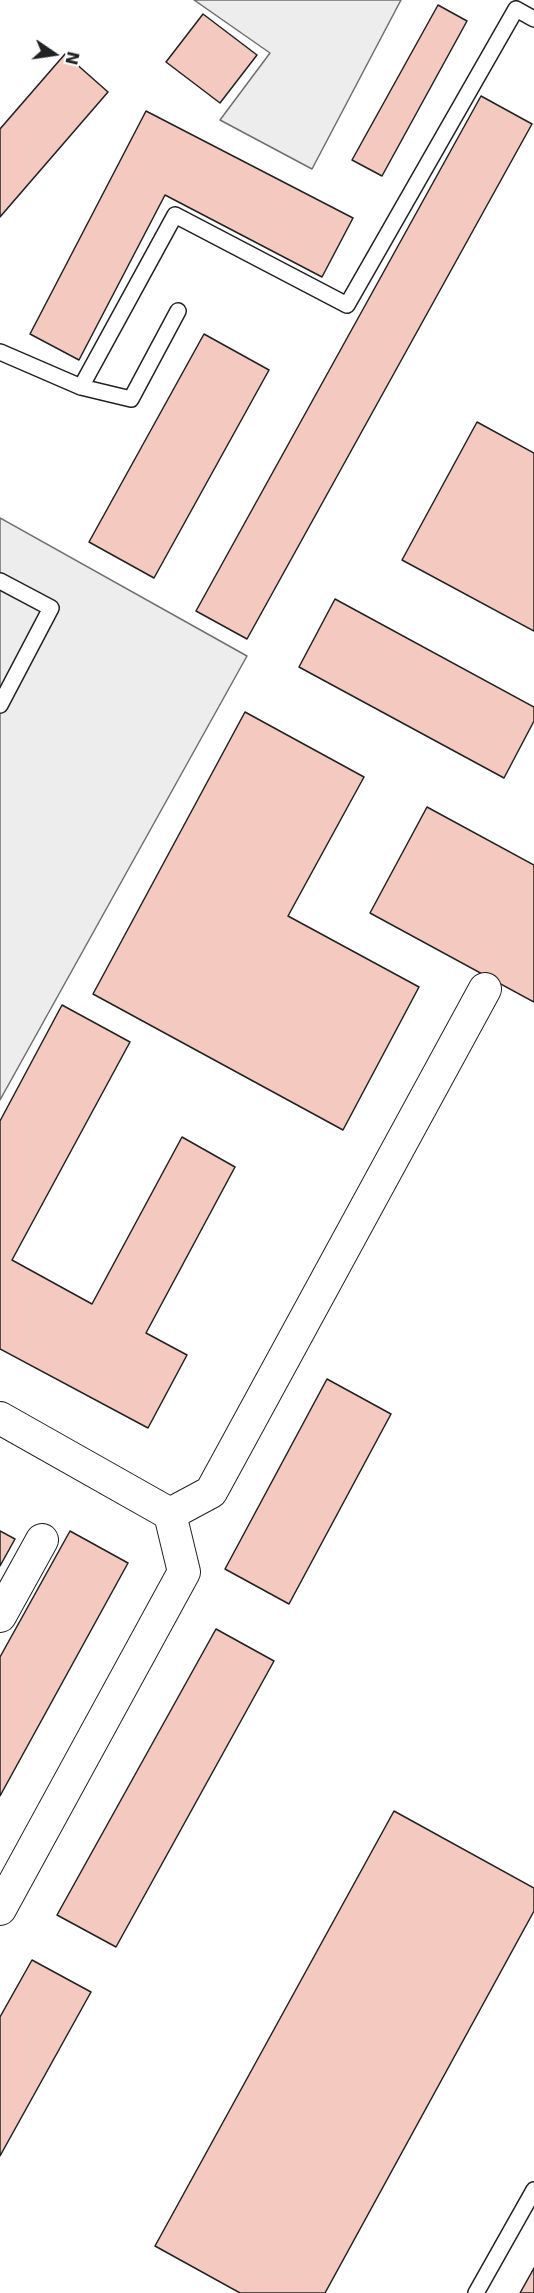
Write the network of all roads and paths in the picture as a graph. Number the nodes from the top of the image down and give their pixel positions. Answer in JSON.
{"nodes":[{"id":1,"x":534,"y":19,"type":"edge"},
{"id":2,"x":178,"y":311,"type":"dead end"},
{"id":3,"x":0,"y":352,"type":"edge"},
{"id":4,"x":81,"y":387,"type":"junction"},
{"id":5,"x":0,"y":581,"type":"edge"},
{"id":6,"x":0,"y":705,"type":"edge"},
{"id":7,"x":485,"y":989,"type":"dead end"},
{"id":8,"x":0,"y":1418,"type":"edge"},
{"id":9,"x":170,"y":1514,"type":"junction"},
{"id":10,"x":42,"y":1540,"type":"dead end"},
{"id":11,"x":0,"y":1616,"type":"edge"},
{"id":12,"x":1,"y":1905,"type":"edge"},
{"id":13,"x":534,"y":2190,"type":"edge"},
{"id":14,"x":476,"y":2293,"type":"edge"}],
"edges":[{"from":1,"to":4,"type":"lane"},
{"from":2,"to":4,"type":"lane"},
{"from":3,"to":4,"type":"lane"},
{"from":5,"to":6,"type":"lane"},
{"from":7,"to":9,"type":"street"},
{"from":8,"to":9,"type":"street"},
{"from":9,"to":12,"type":"street"},
{"from":10,"to":11,"type":"street"},
{"from":13,"to":14,"type":"lane"}]}
